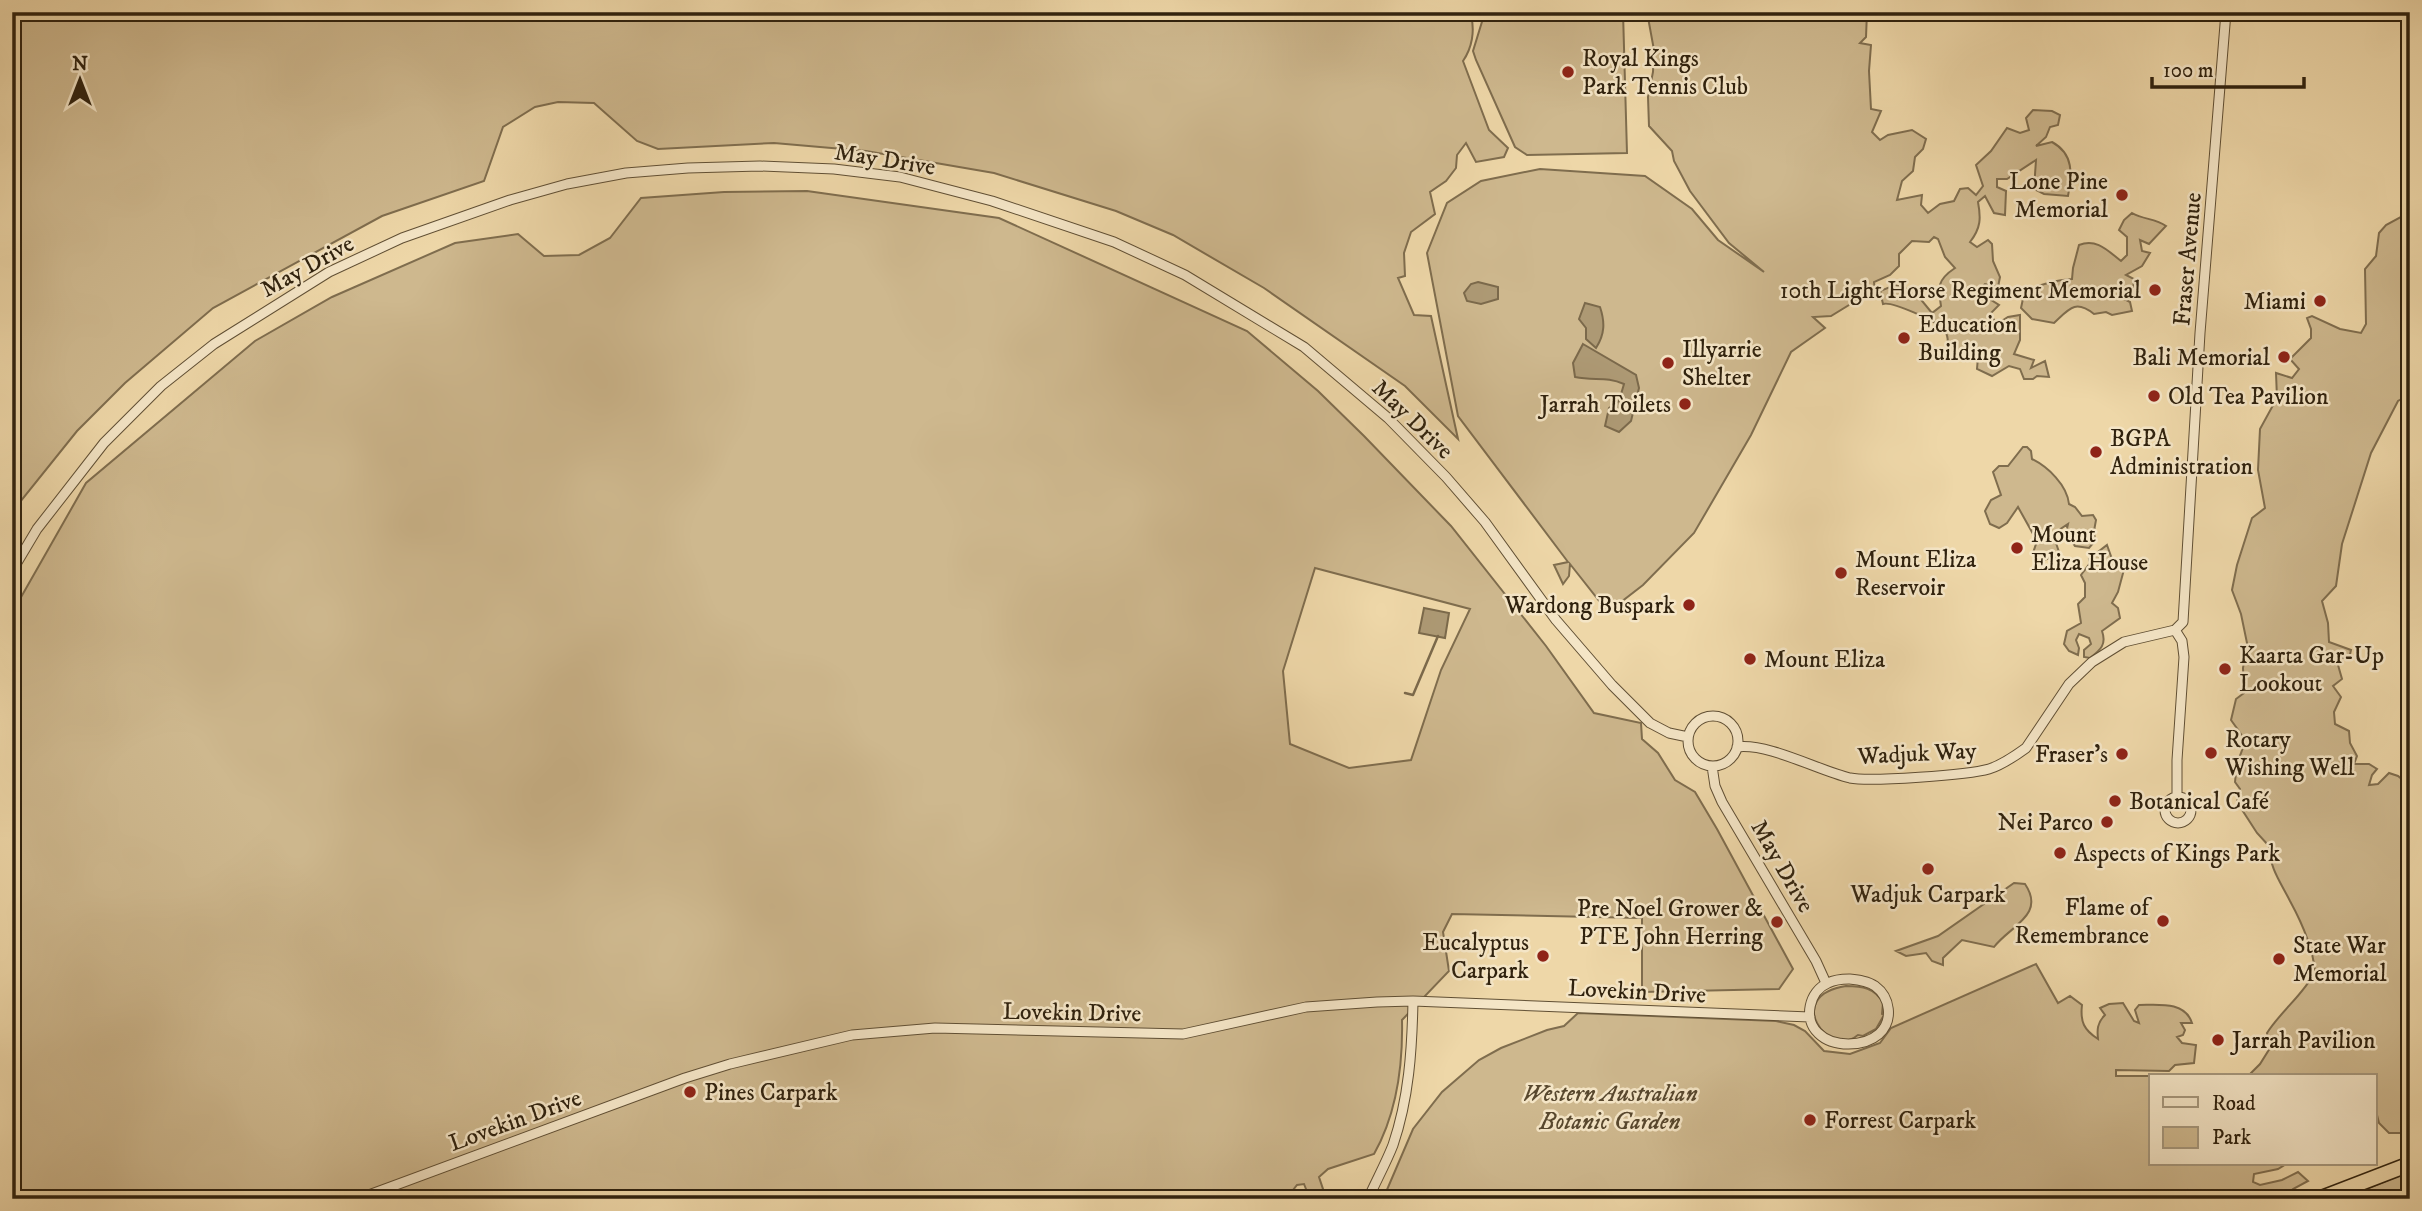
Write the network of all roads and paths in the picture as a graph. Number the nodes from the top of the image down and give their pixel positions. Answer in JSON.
{"nodes":[{"id":1,"x":2226,"y":12,"type":"edge"},
{"id":2,"x":12,"y":571,"type":"edge"},
{"id":3,"x":2175,"y":630,"type":"junction"},
{"id":4,"x":1688,"y":737,"type":"junction"},
{"id":5,"x":1737,"y":747,"type":"junction"},
{"id":6,"x":1712,"y":766,"type":"junction"},
{"id":7,"x":2177,"y":797,"type":"dead end"},
{"id":8,"x":1826,"y":983,"type":"junction"},
{"id":9,"x":1413,"y":1001,"type":"junction"},
{"id":10,"x":1810,"y":1017,"type":"junction"},
{"id":11,"x":2410,"y":1158,"type":"edge"},
{"id":12,"x":2410,"y":1164,"type":"edge"},
{"id":13,"x":2365,"y":1181,"type":"junction"},
{"id":14,"x":358,"y":1199,"type":"edge"},
{"id":15,"x":1368,"y":1199,"type":"edge"},
{"id":16,"x":2319,"y":1199,"type":"edge"}],
"edges":[{"from":1,"to":3,"type":"street","name":"Fraser Avenue"},
{"from":2,"to":4,"type":"street","name":"May Drive"},
{"from":3,"to":5,"type":"street","name":"Wadjuk Way"},
{"from":3,"to":7,"type":"street"},
{"from":4,"to":5,"type":"street"},
{"from":4,"to":6,"type":"street"},
{"from":5,"to":6,"type":"street"},
{"from":6,"to":8,"type":"street","name":"May Drive"},
{"from":8,"to":10,"type":"street"},
{"from":8,"to":10,"type":"street"},
{"from":9,"to":10,"type":"street","name":"Lovekin Drive"},
{"from":9,"to":14,"type":"street","name":"Lovekin Drive"},
{"from":9,"to":15,"type":"street"},
{"from":11,"to":13,"type":"highway"},
{"from":12,"to":13,"type":"highway"},
{"from":13,"to":16,"type":"highway"}]}
